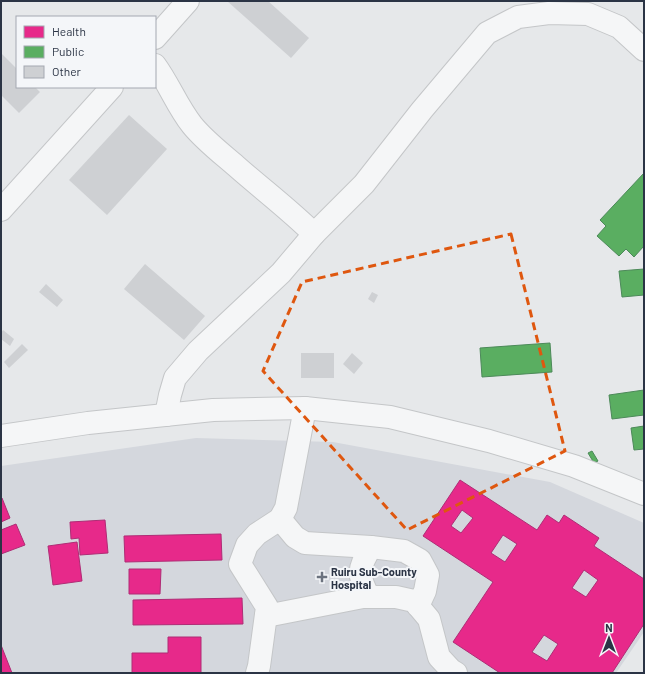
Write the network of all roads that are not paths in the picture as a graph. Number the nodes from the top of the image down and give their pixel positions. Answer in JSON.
{"nodes":[{"id":1,"x":188,"y":1,"type":"edge"},
{"id":2,"x":156,"y":37,"type":"edge"},
{"id":3,"x":644,"y":50,"type":"edge"},
{"id":4,"x":156,"y":66,"type":"edge"},
{"id":5,"x":111,"y":88,"type":"edge"},
{"id":6,"x":1,"y":210,"type":"edge"},
{"id":7,"x":314,"y":234,"type":"junction"},
{"id":8,"x":305,"y":408,"type":"junction"},
{"id":9,"x":166,"y":415,"type":"junction"},
{"id":10,"x":1,"y":436,"type":"edge"},
{"id":11,"x":644,"y":494,"type":"edge"},
{"id":12,"x":280,"y":519,"type":"junction"},
{"id":13,"x":371,"y":547,"type":"junction"},
{"id":14,"x":369,"y":597,"type":"junction"},
{"id":15,"x":418,"y":606,"type":"junction"},
{"id":16,"x":266,"y":616,"type":"junction"},
{"id":17,"x":257,"y":673,"type":"edge"},
{"id":18,"x":456,"y":673,"type":"edge"}],
"edges":[{"from":1,"to":2,"type":"street"},
{"from":3,"to":7,"type":"street"},
{"from":4,"to":7,"type":"street"},
{"from":5,"to":6,"type":"street"},
{"from":7,"to":9,"type":"street"},
{"from":8,"to":9,"type":"street"},
{"from":8,"to":11,"type":"street"},
{"from":8,"to":12,"type":"street"},
{"from":9,"to":10,"type":"street"},
{"from":12,"to":13,"type":"street"},
{"from":12,"to":16,"type":"street"},
{"from":13,"to":14,"type":"street"},
{"from":13,"to":15,"type":"street"},
{"from":14,"to":15,"type":"street"},
{"from":14,"to":16,"type":"street"},
{"from":15,"to":18,"type":"street"},
{"from":16,"to":17,"type":"street"}]}
